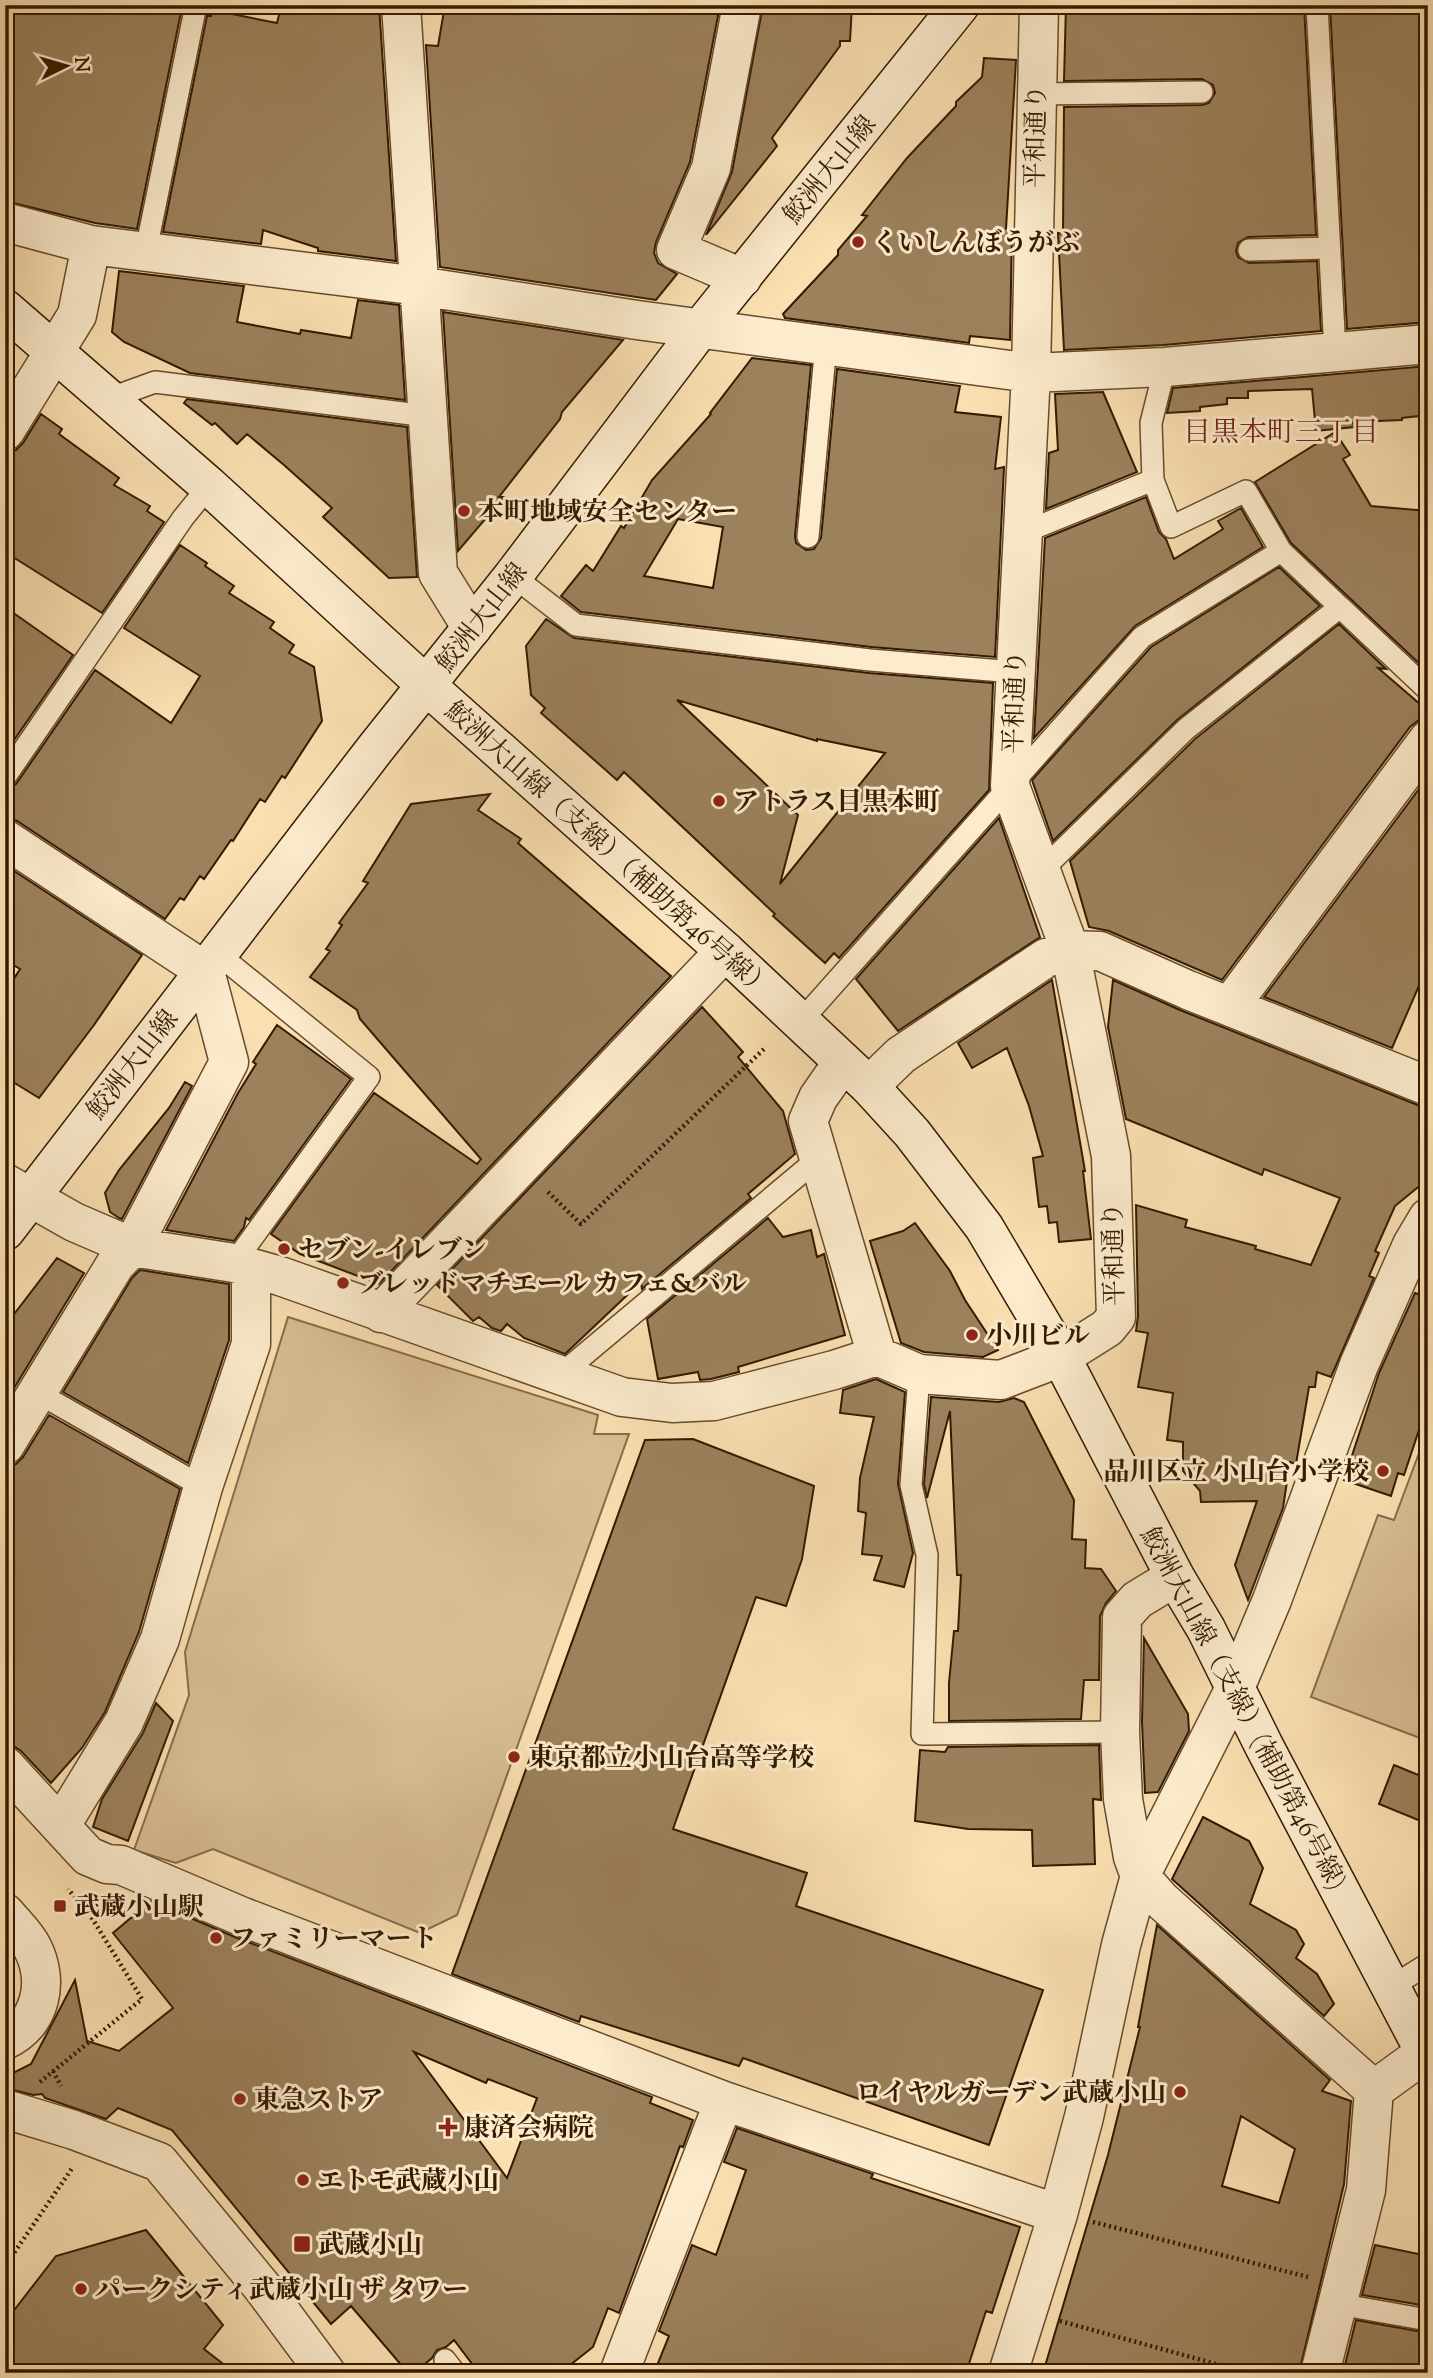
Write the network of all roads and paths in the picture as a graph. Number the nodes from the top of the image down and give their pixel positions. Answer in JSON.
{"nodes":[{"id":1,"x":196,"y":5,"type":"edge"},
{"id":2,"x":401,"y":5,"type":"edge"},
{"id":3,"x":742,"y":5,"type":"edge"},
{"id":4,"x":960,"y":5,"type":"edge"},
{"id":5,"x":1039,"y":5,"type":"edge"},
{"id":6,"x":1317,"y":5,"type":"edge"},
{"id":7,"x":1202,"y":92,"type":"dead end"},
{"id":8,"x":1036,"y":94,"type":"junction"},
{"id":9,"x":5,"y":222,"type":"edge"},
{"id":10,"x":91,"y":245,"type":"junction"},
{"id":11,"x":1328,"y":248,"type":"junction"},
{"id":12,"x":146,"y":250,"type":"junction"},
{"id":13,"x":1249,"y":250,"type":"dead end"},
{"id":14,"x":742,"y":278,"type":"junction"},
{"id":15,"x":419,"y":286,"type":"junction"},
{"id":16,"x":5,"y":309,"type":"edge"},
{"id":17,"x":701,"y":329,"type":"junction"},
{"id":18,"x":826,"y":344,"type":"junction"},
{"id":19,"x":1428,"y":344,"type":"edge"},
{"id":20,"x":1335,"y":352,"type":"junction"},
{"id":21,"x":55,"y":353,"type":"junction"},
{"id":22,"x":1164,"y":367,"type":"junction"},
{"id":23,"x":1031,"y":373,"type":"junction"},
{"id":24,"x":108,"y":398,"type":"junction"},
{"id":25,"x":427,"y":416,"type":"junction"},
{"id":26,"x":5,"y":431,"type":"edge"},
{"id":27,"x":1153,"y":480,"type":"junction"},
{"id":28,"x":209,"y":486,"type":"junction"},
{"id":29,"x":1022,"y":533,"type":"junction"},
{"id":30,"x":808,"y":537,"type":"dead end"},
{"id":31,"x":1281,"y":551,"type":"junction"},
{"id":32,"x":513,"y":576,"type":"junction"},
{"id":33,"x":1340,"y":607,"type":"junction"},
{"id":34,"x":472,"y":628,"type":"junction"},
{"id":35,"x":1014,"y":672,"type":"junction"},
{"id":36,"x":427,"y":686,"type":"junction"},
{"id":37,"x":1428,"y":690,"type":"edge"},
{"id":38,"x":1428,"y":740,"type":"edge"},
{"id":39,"x":5,"y":777,"type":"edge"},
{"id":40,"x":1010,"y":786,"type":"junction"},
{"id":41,"x":5,"y":839,"type":"edge"},
{"id":42,"x":1042,"y":870,"type":"junction"},
{"id":43,"x":1070,"y":950,"type":"junction"},
{"id":44,"x":725,"y":951,"type":"junction"},
{"id":45,"x":211,"y":962,"type":"junction"},
{"id":46,"x":1230,"y":1006,"type":"junction"},
{"id":47,"x":800,"y":1021,"type":"junction"},
{"id":48,"x":765,"y":1048,"type":"dead end"},
{"id":49,"x":856,"y":1074,"type":"junction"},
{"id":50,"x":1428,"y":1086,"type":"edge"},
{"id":51,"x":819,"y":1158,"type":"junction"},
{"id":52,"x":522,"y":1166,"type":"junction"},
{"id":53,"x":18,"y":1190,"type":"edge"},
{"id":54,"x":1428,"y":1218,"type":"edge"},
{"id":55,"x":5,"y":1231,"type":"edge"},
{"id":56,"x":132,"y":1247,"type":"junction"},
{"id":57,"x":242,"y":1265,"type":"junction"},
{"id":58,"x":381,"y":1313,"type":"junction"},
{"id":59,"x":877,"y":1356,"type":"junction"},
{"id":60,"x":1061,"y":1357,"type":"junction"},
{"id":61,"x":919,"y":1374,"type":"junction"},
{"id":62,"x":560,"y":1376,"type":"junction"},
{"id":63,"x":38,"y":1393,"type":"junction"},
{"id":64,"x":5,"y":1445,"type":"edge"},
{"id":65,"x":203,"y":1487,"type":"junction"},
{"id":66,"x":1175,"y":1577,"type":"junction"},
{"id":67,"x":1235,"y":1688,"type":"junction"},
{"id":68,"x":1120,"y":1732,"type":"junction"},
{"id":69,"x":5,"y":1766,"type":"edge"},
{"id":70,"x":61,"y":1825,"type":"junction"},
{"id":71,"x":1140,"y":1876,"type":"junction"},
{"id":72,"x":63,"y":1883,"type":"dead end"},
{"id":73,"x":5,"y":1913,"type":"edge"},
{"id":74,"x":1428,"y":1964,"type":"edge"},
{"id":75,"x":1391,"y":1987,"type":"junction"},
{"id":76,"x":5,"y":2040,"type":"edge"},
{"id":77,"x":1427,"y":2054,"type":"edge"},
{"id":78,"x":53,"y":2071,"type":"junction"},
{"id":79,"x":1374,"y":2090,"type":"junction"},
{"id":80,"x":65,"y":2093,"type":"dead end"},
{"id":81,"x":20,"y":2098,"type":"edge"},
{"id":82,"x":724,"y":2101,"type":"junction"},
{"id":83,"x":77,"y":2160,"type":"dead end"},
{"id":84,"x":1058,"y":2214,"type":"junction"},
{"id":85,"x":5,"y":2266,"type":"edge"},
{"id":86,"x":1340,"y":2295,"type":"junction"},
{"id":87,"x":1027,"y":2312,"type":"junction"},
{"id":88,"x":1428,"y":2320,"type":"edge"},
{"id":89,"x":326,"y":2373,"type":"edge"},
{"id":90,"x":619,"y":2373,"type":"edge"},
{"id":91,"x":1008,"y":2373,"type":"edge"},
{"id":92,"x":1249,"y":2373,"type":"edge"},
{"id":93,"x":1320,"y":2373,"type":"edge"}],
"edges":[{"from":1,"to":12,"type":"lane"},
{"from":2,"to":15,"type":"street"},
{"from":3,"to":14,"type":"street"},
{"from":4,"to":14,"type":"street","name":"鮫洲大山線"},
{"from":5,"to":8,"type":"street","name":"平和通り"},
{"from":6,"to":11,"type":"lane"},
{"from":7,"to":8,"type":"lane"},
{"from":8,"to":23,"type":"street","name":"平和通り"},
{"from":9,"to":10,"type":"street"},
{"from":10,"to":12,"type":"street"},
{"from":10,"to":21,"type":"street"},
{"from":11,"to":13,"type":"lane"},
{"from":11,"to":20,"type":"lane"},
{"from":12,"to":15,"type":"street"},
{"from":14,"to":17,"type":"street","name":"鮫洲大山線"},
{"from":15,"to":17,"type":"street"},
{"from":15,"to":25,"type":"street"},
{"from":16,"to":21,"type":"street","name":"鮫洲大山線（支線）（補助第46号線）"},
{"from":17,"to":18,"type":"street"},
{"from":17,"to":32,"type":"street","name":"鮫洲大山線"},
{"from":18,"to":23,"type":"street"},
{"from":18,"to":30,"type":"lane"},
{"from":19,"to":20,"type":"street"},
{"from":20,"to":22,"type":"street"},
{"from":21,"to":24,"type":"street","name":"鮫洲大山線（支線）（補助第46号線）"},
{"from":21,"to":26,"type":"street"},
{"from":22,"to":23,"type":"street"},
{"from":22,"to":27,"type":"lane"},
{"from":23,"to":29,"type":"street","name":"平和通り"},
{"from":24,"to":25,"type":"lane"},
{"from":24,"to":28,"type":"street","name":"鮫洲大山線（支線）（補助第46号線）"},
{"from":25,"to":34,"type":"street"},
{"from":27,"to":29,"type":"lane"},
{"from":27,"to":31,"type":"lane"},
{"from":28,"to":36,"type":"street","name":"鮫洲大山線（支線）（補助第46号線）"},
{"from":28,"to":39,"type":"lane"},
{"from":29,"to":35,"type":"street","name":"平和通り"},
{"from":31,"to":33,"type":"lane"},
{"from":31,"to":40,"type":"lane"},
{"from":32,"to":34,"type":"street","name":"鮫洲大山線"},
{"from":32,"to":35,"type":"lane"},
{"from":33,"to":37,"type":"lane"},
{"from":33,"to":42,"type":"lane"},
{"from":34,"to":36,"type":"street","name":"鮫洲大山線"},
{"from":35,"to":40,"type":"street","name":"平和通り"},
{"from":36,"to":44,"type":"street","name":"鮫洲大山線（支線）（補助第46号線）"},
{"from":36,"to":45,"type":"street","name":"鮫洲大山線"},
{"from":38,"to":46,"type":"street"},
{"from":40,"to":42,"type":"street","name":"平和通り"},
{"from":40,"to":47,"type":"lane"},
{"from":41,"to":45,"type":"street"},
{"from":42,"to":43,"type":"street","name":"平和通り"},
{"from":43,"to":46,"type":"street"},
{"from":43,"to":49,"type":"street"},
{"from":43,"to":60,"type":"street","name":"平和通り"},
{"from":44,"to":47,"type":"street","name":"鮫洲大山線（支線）（補助第46号線）"},
{"from":44,"to":52,"type":"street"},
{"from":45,"to":53,"type":"street","name":"鮫洲大山線"},
{"from":45,"to":56,"type":"street"},
{"from":45,"to":57,"type":"lane"},
{"from":46,"to":50,"type":"street"},
{"from":47,"to":49,"type":"street","name":"鮫洲大山線（支線）（補助第46号線）"},
{"from":48,"to":52,"type":"path"},
{"from":49,"to":51,"type":"street"},
{"from":49,"to":60,"type":"street","name":"鮫洲大山線（支線）（補助第46号線）"},
{"from":51,"to":59,"type":"street"},
{"from":51,"to":62,"type":"lane"},
{"from":52,"to":58,"type":"street"},
{"from":53,"to":55,"type":"street","name":"鮫洲大山線"},
{"from":53,"to":56,"type":"street"},
{"from":54,"to":67,"type":"street"},
{"from":56,"to":57,"type":"street"},
{"from":56,"to":63,"type":"street"},
{"from":57,"to":58,"type":"street"},
{"from":57,"to":65,"type":"street"},
{"from":58,"to":62,"type":"street"},
{"from":59,"to":61,"type":"street"},
{"from":59,"to":62,"type":"street"},
{"from":60,"to":61,"type":"street"},
{"from":60,"to":66,"type":"street","name":"鮫洲大山線（支線）(補助第46号線)"},
{"from":61,"to":68,"type":"lane"},
{"from":63,"to":64,"type":"street"},
{"from":63,"to":65,"type":"lane"},
{"from":65,"to":70,"type":"street"},
{"from":66,"to":67,"type":"street","name":"鮫洲大山線（支線）(補助第46号線)"},
{"from":66,"to":68,"type":"street"},
{"from":67,"to":71,"type":"street"},
{"from":67,"to":75,"type":"street","name":"鮫洲大山線（支線）(補助第46号線)"},
{"from":68,"to":71,"type":"street"},
{"from":69,"to":70,"type":"street"},
{"from":70,"to":82,"type":"street"},
{"from":71,"to":79,"type":"street"},
{"from":71,"to":84,"type":"street"},
{"from":72,"to":78,"type":"path"},
{"from":73,"to":76,"type":"street"},
{"from":74,"to":75,"type":"lane"},
{"from":75,"to":77,"type":"street","name":"鮫洲大山線（支線）(補助第46号線)"},
{"from":77,"to":79,"type":"street"},
{"from":78,"to":80,"type":"path"},
{"from":78,"to":81,"type":"path"},
{"from":79,"to":86,"type":"street"},
{"from":81,"to":89,"type":"street"},
{"from":82,"to":84,"type":"street"},
{"from":82,"to":90,"type":"street"},
{"from":83,"to":85,"type":"path"},
{"from":84,"to":86,"type":"path"},
{"from":84,"to":87,"type":"street"},
{"from":86,"to":88,"type":"lane"},
{"from":86,"to":93,"type":"street"},
{"from":87,"to":91,"type":"street"},
{"from":87,"to":92,"type":"path"}]}
